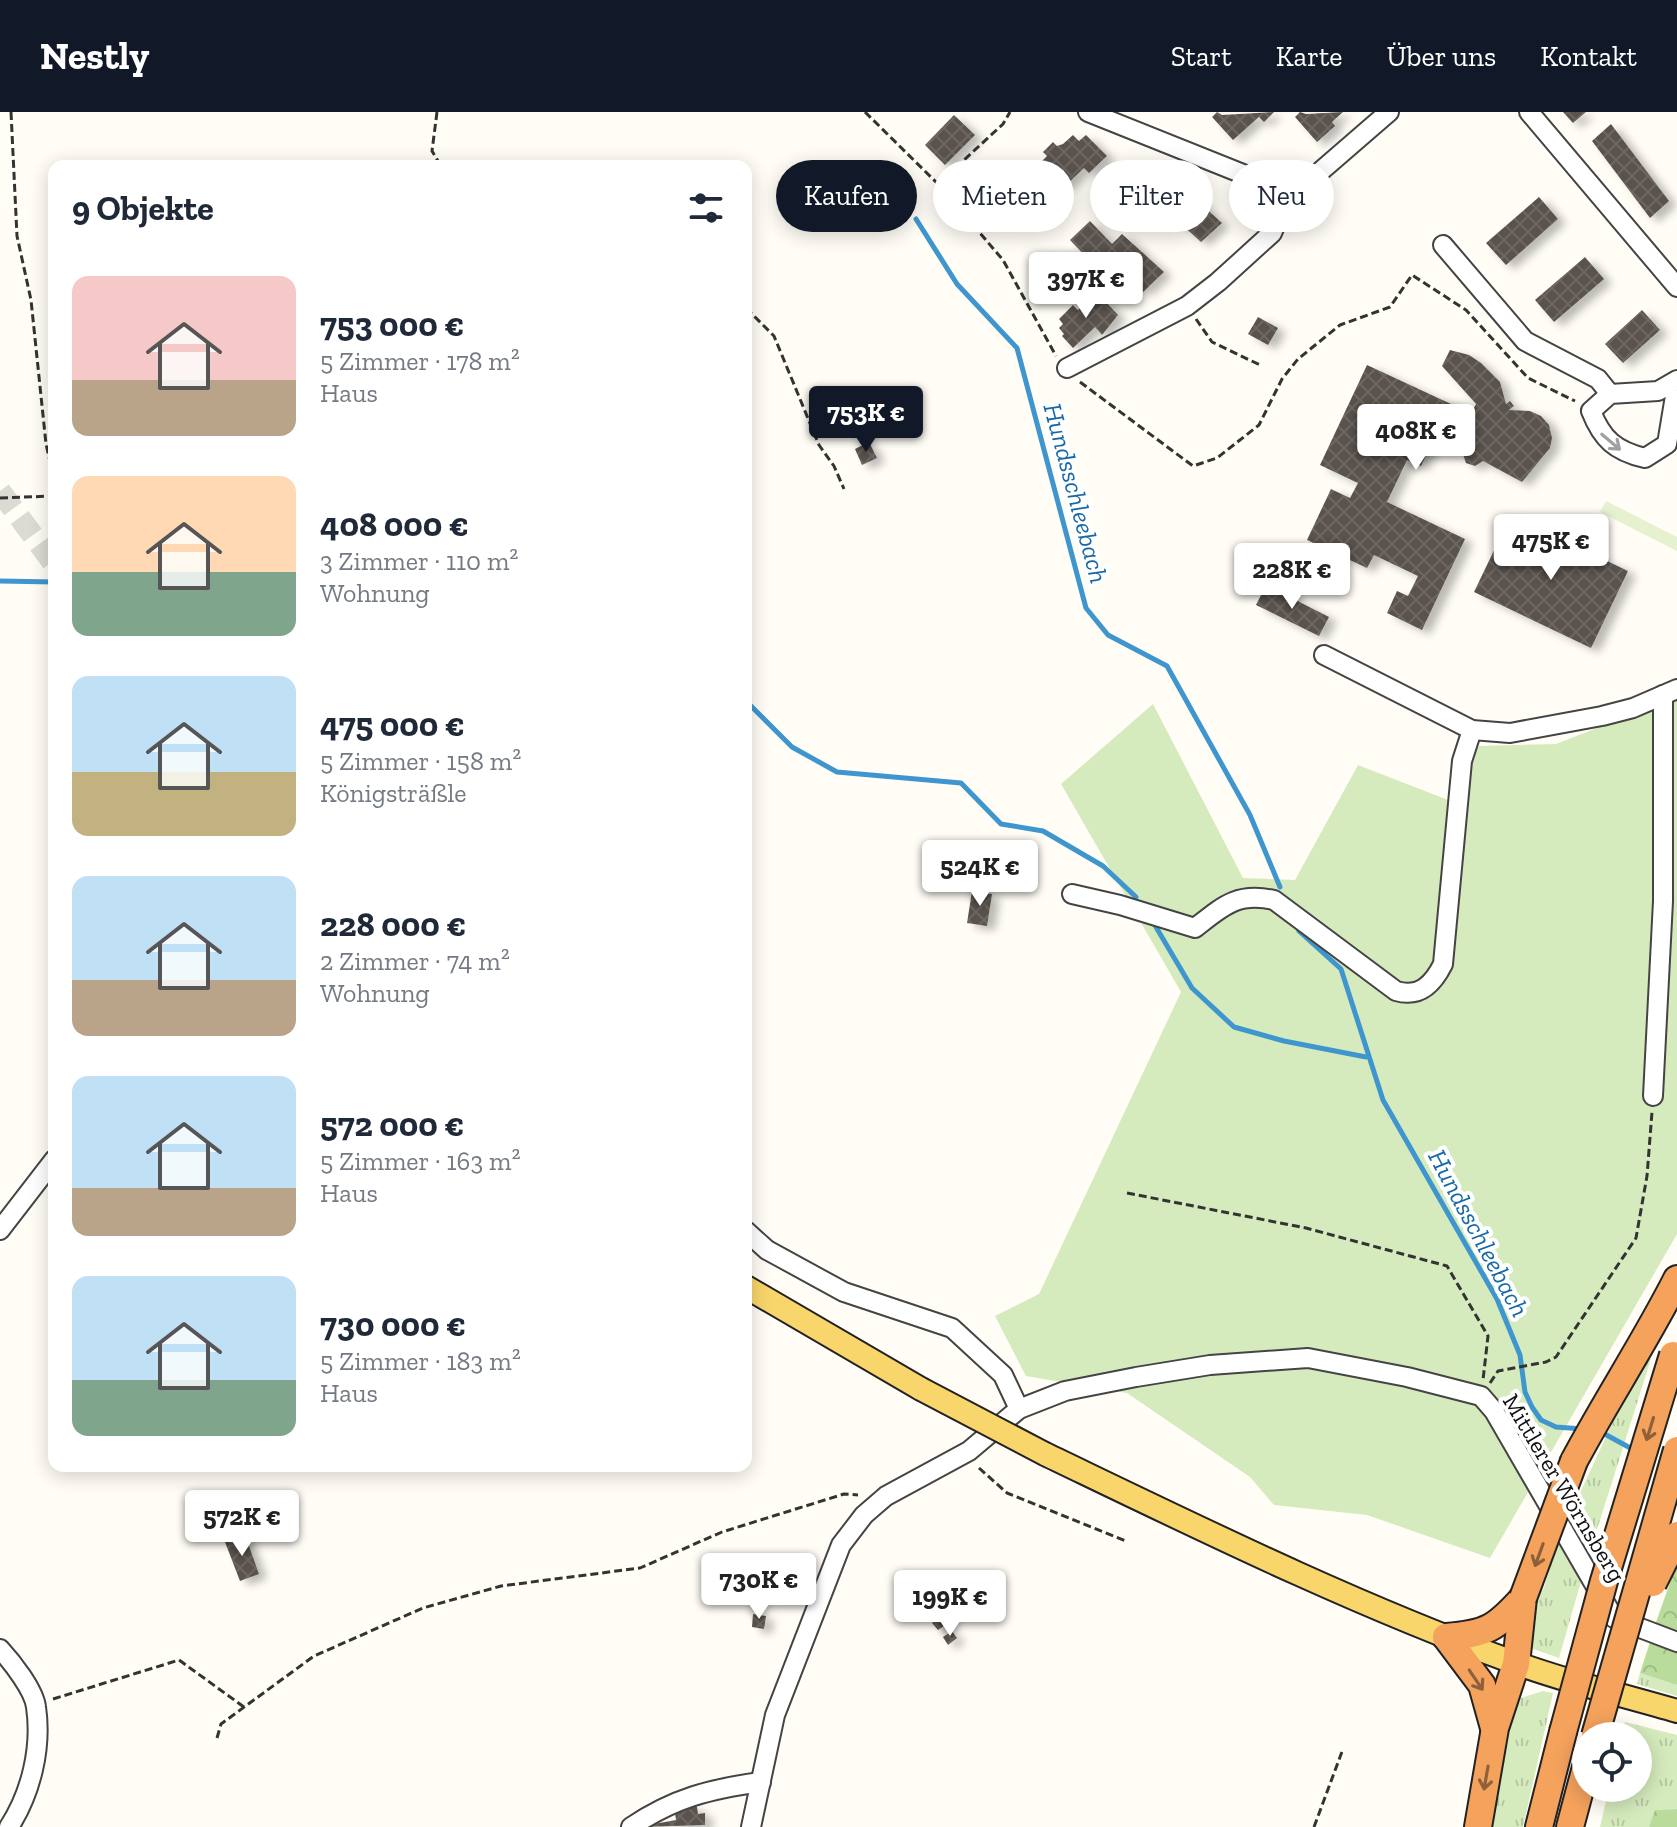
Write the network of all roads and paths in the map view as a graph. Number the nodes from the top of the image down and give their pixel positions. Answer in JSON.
{"nodes":[{"id":1,"x":11,"y":112,"type":"edge"},
{"id":2,"x":437,"y":112,"type":"edge"},
{"id":3,"x":865,"y":112,"type":"edge"},
{"id":4,"x":1010,"y":112,"type":"edge"},
{"id":5,"x":1088,"y":112,"type":"edge"},
{"id":6,"x":1389,"y":112,"type":"edge"},
{"id":7,"x":1529,"y":112,"type":"edge"},
{"id":8,"x":437,"y":160,"type":"edge"},
{"id":9,"x":964,"y":160,"type":"edge"},
{"id":10,"x":1334,"y":160,"type":"edge"},
{"id":11,"x":1229,"y":168,"type":"edge"},
{"id":12,"x":933,"y":179,"type":"edge"},
{"id":13,"x":979,"y":232,"type":"edge"},
{"id":14,"x":1272,"y":232,"type":"edge"},
{"id":15,"x":1443,"y":245,"type":"dead end"},
{"id":16,"x":1677,"y":287,"type":"edge"},
{"id":17,"x":1187,"y":306,"type":"junction"},
{"id":18,"x":752,"y":314,"type":"edge"},
{"id":19,"x":1260,"y":365,"type":"dead end"},
{"id":20,"x":1067,"y":368,"type":"junction"},
{"id":21,"x":1677,"y":382,"type":"edge"},
{"id":22,"x":1610,"y":394,"type":"junction"},
{"id":23,"x":1591,"y":411,"type":"junction"},
{"id":24,"x":48,"y":453,"type":"edge"},
{"id":25,"x":844,"y":489,"type":"dead end"},
{"id":26,"x":48,"y":496,"type":"edge"},
{"id":27,"x":0,"y":498,"type":"edge"},
{"id":28,"x":1324,"y":655,"type":"dead end"},
{"id":29,"x":1670,"y":692,"type":"edge"},
{"id":30,"x":1472,"y":730,"type":"junction"},
{"id":31,"x":1072,"y":894,"type":"dead end"},
{"id":32,"x":1653,"y":1096,"type":"joint"},
{"id":33,"x":48,"y":1168,"type":"edge"},
{"id":34,"x":1127,"y":1193,"type":"dead end"},
{"id":35,"x":0,"y":1230,"type":"edge"},
{"id":36,"x":752,"y":1236,"type":"edge"},
{"id":37,"x":1677,"y":1279,"type":"edge"},
{"id":38,"x":752,"y":1290,"type":"edge"},
{"id":39,"x":1675,"y":1350,"type":"edge"},
{"id":40,"x":1481,"y":1396,"type":"junction"},
{"id":41,"x":1019,"y":1409,"type":"junction"},
{"id":42,"x":1677,"y":1450,"type":"edge"},
{"id":43,"x":969,"y":1451,"type":"junction"},
{"id":44,"x":886,"y":1496,"type":"junction"},
{"id":45,"x":1677,"y":1535,"type":"edge"},
{"id":46,"x":1126,"y":1541,"type":"dead end"},
{"id":47,"x":1523,"y":1598,"type":"junction"},
{"id":48,"x":1446,"y":1637,"type":"junction"},
{"id":49,"x":1677,"y":1642,"type":"edge"},
{"id":50,"x":0,"y":1649,"type":"edge"},
{"id":51,"x":1516,"y":1664,"type":"junction"},
{"id":52,"x":1614,"y":1670,"type":"junction"},
{"id":53,"x":36,"y":1704,"type":"junction"},
{"id":54,"x":244,"y":1707,"type":"junction"},
{"id":55,"x":1677,"y":1711,"type":"edge"},
{"id":56,"x":1599,"y":1722,"type":"edge"},
{"id":57,"x":1495,"y":1728,"type":"junction"},
{"id":58,"x":217,"y":1738,"type":"dead end"},
{"id":59,"x":1343,"y":1749,"type":"dead end"},
{"id":60,"x":761,"y":1782,"type":"junction"},
{"id":61,"x":1577,"y":1802,"type":"edge"},
{"id":62,"x":9,"y":1827,"type":"edge"},
{"id":63,"x":631,"y":1827,"type":"edge"},
{"id":64,"x":751,"y":1827,"type":"edge"},
{"id":65,"x":1314,"y":1827,"type":"edge"},
{"id":66,"x":1478,"y":1827,"type":"edge"},
{"id":67,"x":1539,"y":1827,"type":"edge"},
{"id":68,"x":1570,"y":1827,"type":"edge"}],
"edges":[{"from":1,"to":24,"type":"path"},
{"from":2,"to":8,"type":"path"},
{"from":3,"to":12,"type":"path"},
{"from":4,"to":9,"type":"path"},
{"from":5,"to":11,"type":"street"},
{"from":6,"to":10,"type":"street"},
{"from":7,"to":16,"type":"street"},
{"from":13,"to":20,"type":"path"},
{"from":14,"to":17,"type":"street"},
{"from":15,"to":22,"type":"street"},
{"from":17,"to":19,"type":"path"},
{"from":17,"to":20,"type":"street"},
{"from":18,"to":25,"type":"path"},
{"from":20,"to":23,"type":"path"},
{"from":21,"to":22,"type":"street"},
{"from":23,"to":21,"type":"street","one_way":true},
{"from":22,"to":23,"type":"street"},
{"from":26,"to":27,"type":"path"},
{"from":28,"to":30,"type":"street"},
{"from":29,"to":30,"type":"street"},
{"from":29,"to":32,"type":"street"},
{"from":30,"to":31,"type":"street"},
{"from":32,"to":40,"type":"path"},
{"from":33,"to":35,"type":"street"},
{"from":34,"to":40,"type":"path"},
{"from":36,"to":41,"type":"street"},
{"from":37,"to":47,"type":"highway","one_way":true,"bridge":true},
{"from":38,"to":48,"type":"main road","bridge":true},
{"from":39,"to":67,"type":"highway","one_way":true,"bridge":true},
{"from":40,"to":41,"type":"street","name":"Mittlerer Wörnsberg"},
{"from":40,"to":49,"type":"street","name":"Mittlerer Wörnsberg"},
{"from":41,"to":43,"type":"street","name":"Mittlerer Wörnsberg"},
{"from":42,"to":52,"type":"highway","bridge":true},
{"from":43,"to":44,"type":"street","name":"Mittlerer Wörnsberg"},
{"from":43,"to":46,"type":"path"},
{"from":44,"to":54,"type":"path"},
{"from":44,"to":60,"type":"street","name":"Mittlerer Wörnsberg"},
{"from":45,"to":52,"type":"highway","bridge":true},
{"from":47,"to":48,"type":"highway"},
{"from":47,"to":51,"type":"highway"},
{"from":48,"to":51,"type":"main road"},
{"from":48,"to":57,"type":"highway","one_way":true},
{"from":50,"to":53,"type":"street"},
{"from":51,"to":55,"type":"main road"},
{"from":51,"to":57,"type":"highway"},
{"from":52,"to":56,"type":"highway","bridge":true},
{"from":53,"to":54,"type":"path"},
{"from":53,"to":62,"type":"street"},
{"from":54,"to":58,"type":"path"},
{"from":57,"to":66,"type":"highway","one_way":true},
{"from":59,"to":65,"type":"path"},
{"from":60,"to":63,"type":"street"},
{"from":60,"to":64,"type":"street","name":"Mittlerer Wörnsberg"},
{"from":61,"to":68,"type":"highway"}]}
